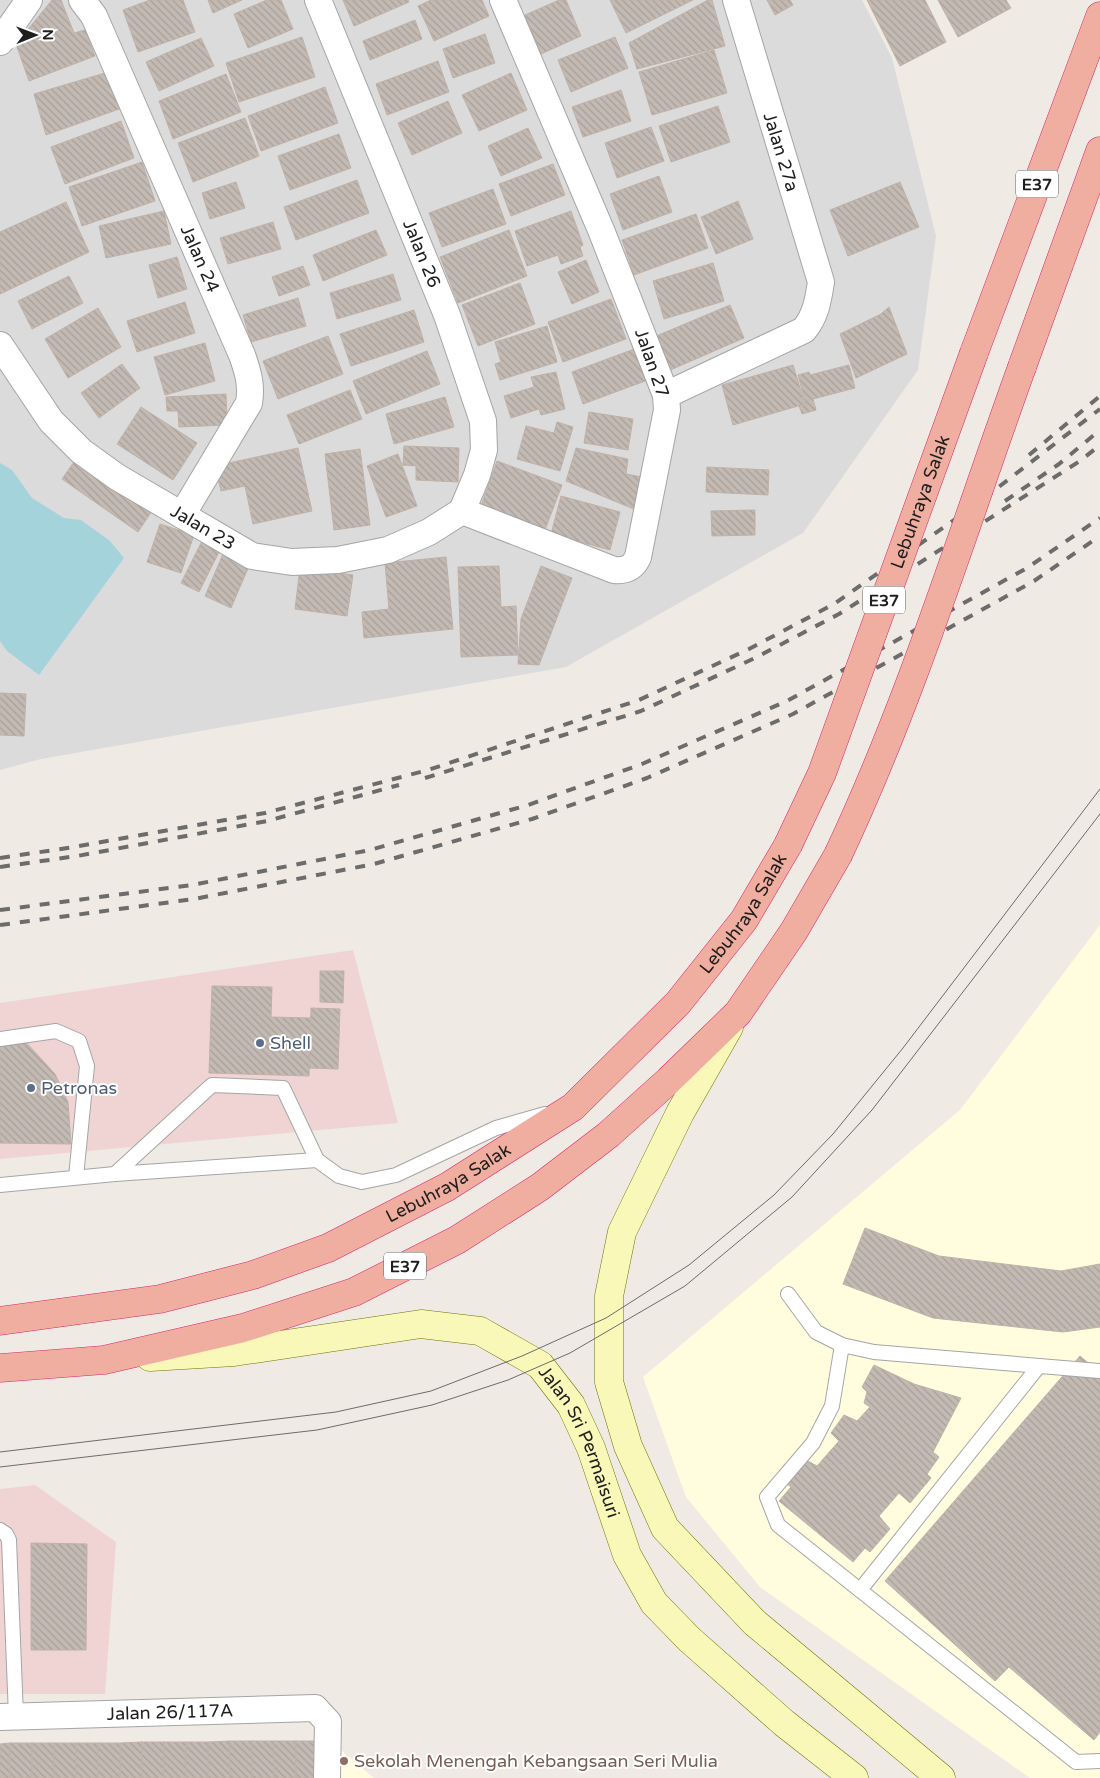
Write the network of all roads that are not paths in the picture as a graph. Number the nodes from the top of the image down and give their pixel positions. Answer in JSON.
{"nodes":[{"id":1,"x":29,"y":0,"type":"edge"},
{"id":2,"x":82,"y":0,"type":"edge"},
{"id":3,"x":318,"y":0,"type":"edge"},
{"id":4,"x":504,"y":0,"type":"edge"},
{"id":5,"x":736,"y":0,"type":"edge"},
{"id":6,"x":1100,"y":16,"type":"edge"},
{"id":7,"x":0,"y":42,"type":"edge"},
{"id":8,"x":1100,"y":151,"type":"edge"},
{"id":9,"x":0,"y":345,"type":"edge"},
{"id":10,"x":666,"y":395,"type":"junction"},
{"id":11,"x":462,"y":512,"type":"junction"},
{"id":12,"x":182,"y":515,"type":"junction"},
{"id":13,"x":738,"y":1012,"type":"junction"},
{"id":14,"x":0,"y":1038,"type":"edge"},
{"id":15,"x":573,"y":1106,"type":"junction"},
{"id":16,"x":318,"y":1160,"type":"junction"},
{"id":17,"x":115,"y":1174,"type":"junction"},
{"id":18,"x":76,"y":1177,"type":"junction"},
{"id":19,"x":0,"y":1185,"type":"edge"},
{"id":20,"x":788,"y":1294,"type":"dead end"},
{"id":21,"x":0,"y":1321,"type":"edge"},
{"id":22,"x":842,"y":1345,"type":"junction"},
{"id":23,"x":104,"y":1360,"type":"junction"},
{"id":24,"x":1039,"y":1366,"type":"junction"},
{"id":25,"x":0,"y":1368,"type":"edge"},
{"id":26,"x":1100,"y":1371,"type":"edge"},
{"id":27,"x":0,"y":1530,"type":"edge"},
{"id":28,"x":860,"y":1590,"type":"junction"},
{"id":29,"x":8,"y":1708,"type":"edge"},
{"id":30,"x":1100,"y":1761,"type":"edge"},
{"id":31,"x":327,"y":1778,"type":"edge"},
{"id":32,"x":854,"y":1778,"type":"edge"},
{"id":33,"x":941,"y":1778,"type":"edge"}],
"edges":[{"from":1,"to":7,"type":"street"},
{"from":2,"to":12,"type":"street","name":"Jalan 24"},
{"from":3,"to":11,"type":"street","name":"Jalan 26"},
{"from":4,"to":10,"type":"street","name":"Jalan 27"},
{"from":5,"to":10,"type":"street","name":"Jalan 27a"},
{"from":6,"to":15,"type":"highway","name":"Lebuhraya Salak","number":"E37","bridge":true},
{"from":8,"to":13,"type":"highway","number":"E37","bridge":true},
{"from":9,"to":12,"type":"street","name":"Jalan 23"},
{"from":10,"to":11,"type":"street","name":"Jalan 27"},
{"from":11,"to":12,"type":"street","name":"Jalan 23"},
{"from":13,"to":23,"type":"highway","number":"E37"},
{"from":13,"to":33,"type":"main road"},
{"from":14,"to":18,"type":"lane"},
{"from":15,"to":16,"type":"lane"},
{"from":15,"to":21,"type":"highway","name":"Lebuhraya Salak","number":"E37"},
{"from":16,"to":17,"type":"lane"},
{"from":16,"to":17,"type":"lane"},
{"from":17,"to":18,"type":"lane"},
{"from":18,"to":19,"type":"lane"},
{"from":20,"to":22,"type":"lane"},
{"from":22,"to":24,"type":"lane"},
{"from":22,"to":28,"type":"lane"},
{"from":23,"to":25,"type":"highway","number":"E37"},
{"from":23,"to":32,"type":"main road","name":"Jalan Sri Permaisuri"},
{"from":24,"to":26,"type":"lane"},
{"from":24,"to":28,"type":"lane"},
{"from":27,"to":29,"type":"lane"},
{"from":28,"to":30,"type":"lane"},
{"from":29,"to":31,"type":"street","name":"Jalan 26/117A"}]}
